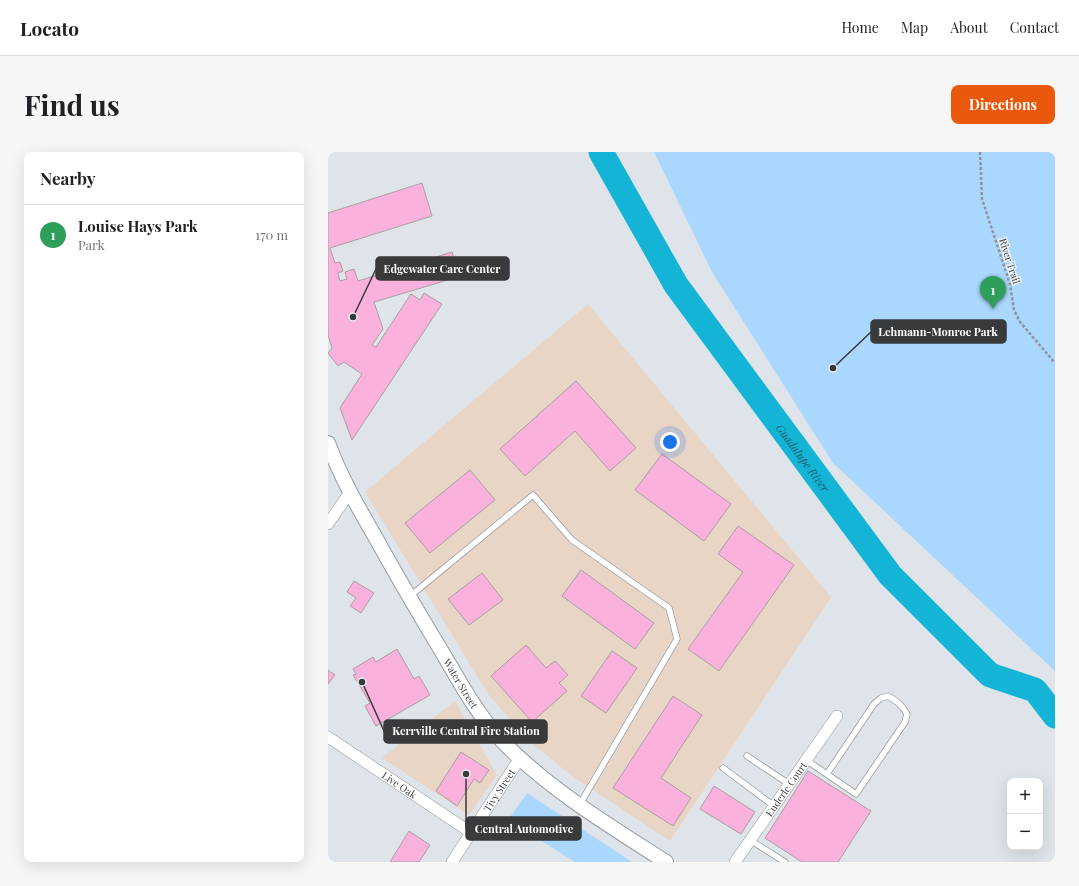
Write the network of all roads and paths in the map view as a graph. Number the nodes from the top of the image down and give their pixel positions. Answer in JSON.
{"nodes":[{"id":1,"x":980,"y":152,"type":"edge"},
{"id":2,"x":1055,"y":363,"type":"edge"},
{"id":3,"x":328,"y":444,"type":"edge"},
{"id":4,"x":350,"y":492,"type":"junction"},
{"id":5,"x":328,"y":524,"type":"edge"},
{"id":6,"x":409,"y":597,"type":"junction"},
{"id":7,"x":837,"y":716,"type":"dead end"},
{"id":8,"x":328,"y":737,"type":"edge"},
{"id":9,"x":747,"y":756,"type":"dead end"},
{"id":10,"x":520,"y":758,"type":"junction"},
{"id":11,"x":806,"y":760,"type":"junction"},
{"id":12,"x":723,"y":768,"type":"dead end"},
{"id":13,"x":827,"y":774,"type":"junction"},
{"id":14,"x":789,"y":784,"type":"junction"},
{"id":15,"x":580,"y":804,"type":"junction"},
{"id":16,"x":774,"y":806,"type":"junction"},
{"id":17,"x":470,"y":832,"type":"junction"},
{"id":18,"x":750,"y":840,"type":"junction"},
{"id":19,"x":452,"y":862,"type":"edge"},
{"id":20,"x":666,"y":862,"type":"edge"},
{"id":21,"x":735,"y":862,"type":"edge"},
{"id":22,"x":785,"y":862,"type":"edge"}],
"edges":[{"from":1,"to":2,"type":"path","name":"River Trail"},
{"from":3,"to":4,"type":"street","name":"Water Street"},
{"from":4,"to":5,"type":"street"},
{"from":4,"to":6,"type":"street","name":"Water Street"},
{"from":6,"to":10,"type":"street","name":"Water Street"},
{"from":6,"to":15,"type":"lane"},
{"from":7,"to":11,"type":"street","name":"Enderle Court"},
{"from":8,"to":17,"type":"street","name":"Live Oak"},
{"from":9,"to":14,"type":"lane"},
{"from":10,"to":15,"type":"street","name":"Water Street"},
{"from":10,"to":17,"type":"street","name":"Tivy Street"},
{"from":11,"to":13,"type":"lane"},
{"from":11,"to":14,"type":"street","name":"Enderle Court"},
{"from":12,"to":16,"type":"lane"},
{"from":13,"to":13,"type":"lane"},
{"from":14,"to":16,"type":"street","name":"Enderle Court"},
{"from":15,"to":20,"type":"street","name":"Water Street"},
{"from":16,"to":18,"type":"street","name":"Enderle Court"},
{"from":17,"to":19,"type":"street","name":"Tivy Street"},
{"from":18,"to":21,"type":"street","name":"Enderle Court"},
{"from":18,"to":22,"type":"lane"}]}
